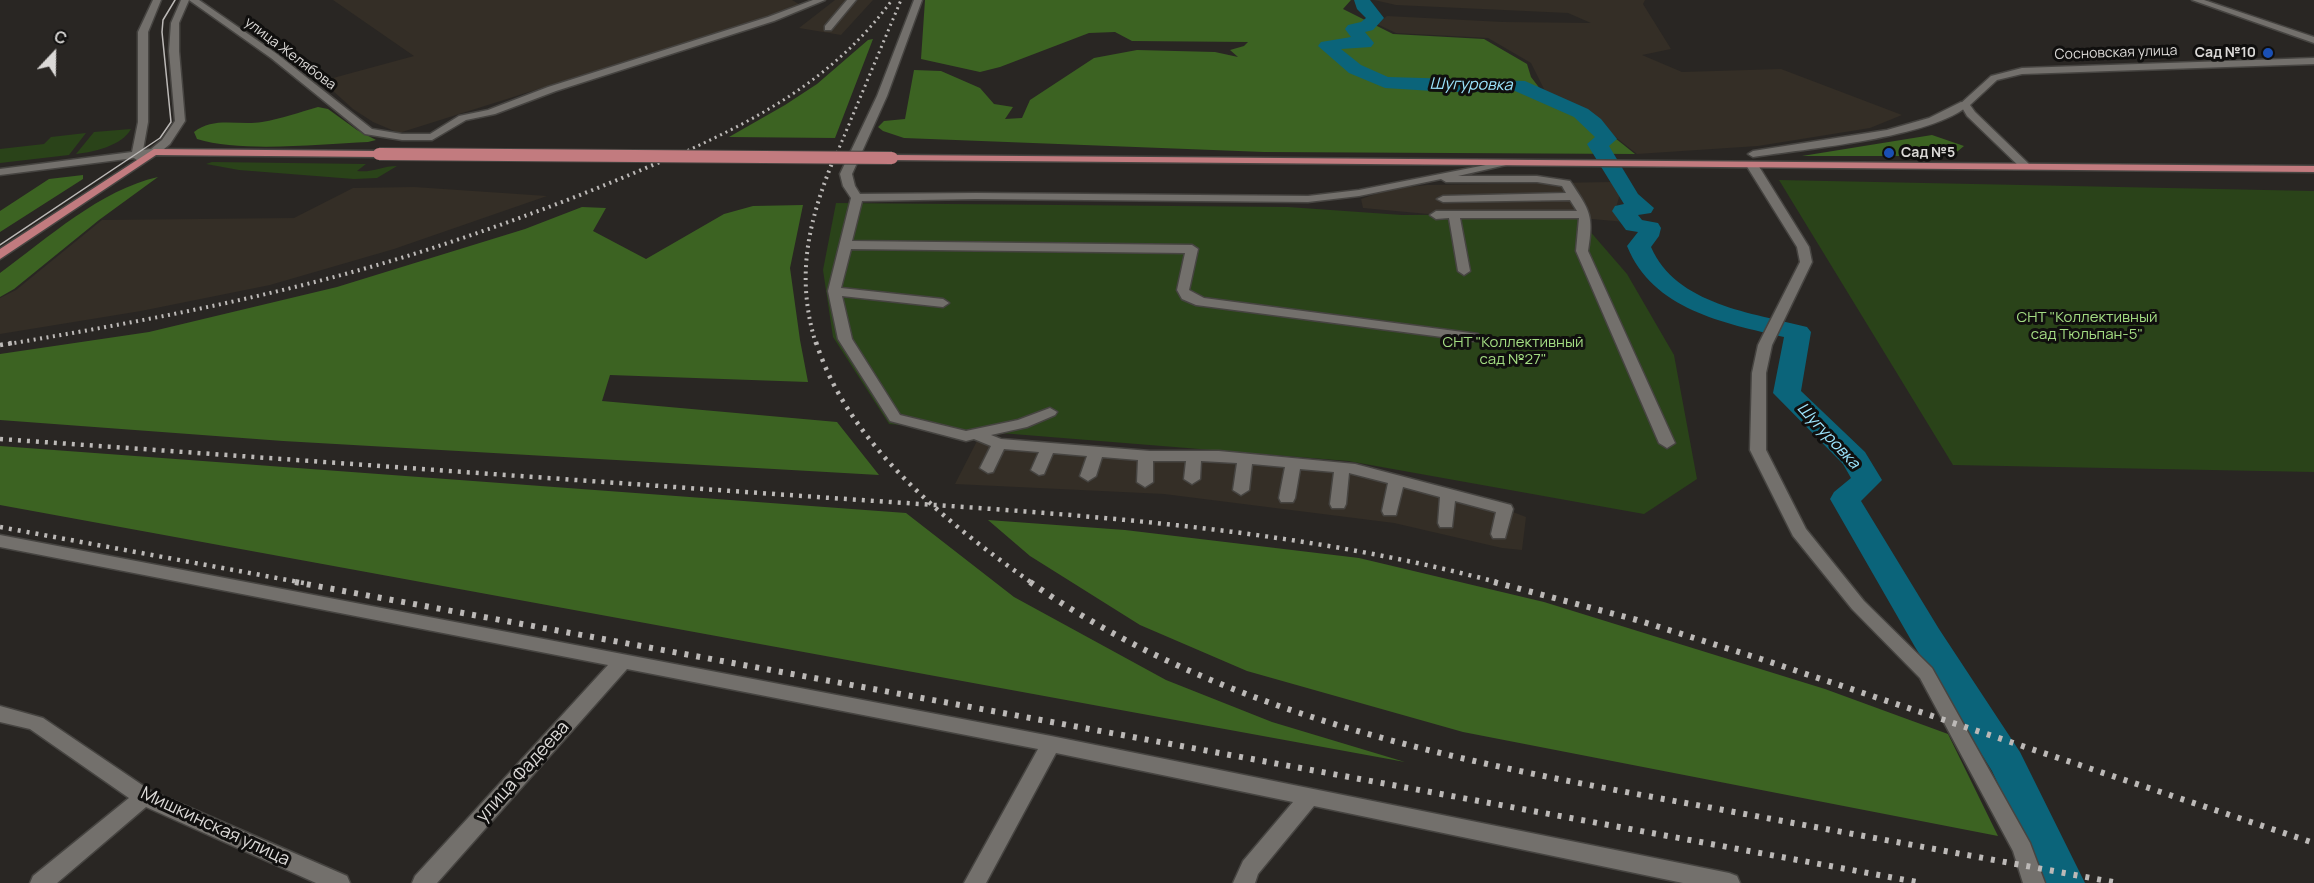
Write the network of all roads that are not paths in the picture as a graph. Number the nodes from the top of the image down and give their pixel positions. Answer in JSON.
{"nodes":[{"id":1,"x":157,"y":0,"type":"edge"},
{"id":2,"x":185,"y":0,"type":"edge"},
{"id":3,"x":193,"y":0,"type":"edge"},
{"id":4,"x":821,"y":0,"type":"edge"},
{"id":5,"x":852,"y":0,"type":"edge"},
{"id":6,"x":918,"y":0,"type":"edge"},
{"id":7,"x":2196,"y":0,"type":"edge"},
{"id":8,"x":805,"y":7,"type":"junction"},
{"id":9,"x":831,"y":15,"type":"junction"},
{"id":10,"x":828,"y":28,"type":"dead end"},
{"id":11,"x":2314,"y":40,"type":"edge"},
{"id":12,"x":2314,"y":61,"type":"edge"},
{"id":13,"x":1965,"y":104,"type":"junction"},
{"id":14,"x":154,"y":152,"type":"junction"},
{"id":15,"x":214,"y":153,"type":"junction"},
{"id":16,"x":139,"y":157,"type":"junction"},
{"id":17,"x":1753,"y":159,"type":"junction"},
{"id":18,"x":1502,"y":163,"type":"junction"},
{"id":19,"x":2026,"y":167,"type":"junction"},
{"id":20,"x":2314,"y":169,"type":"edge"},
{"id":21,"x":0,"y":172,"type":"edge"},
{"id":22,"x":1427,"y":177,"type":"junction"},
{"id":23,"x":0,"y":179,"type":"edge"},
{"id":24,"x":1574,"y":196,"type":"junction"},
{"id":25,"x":857,"y":198,"type":"junction"},
{"id":26,"x":1443,"y":199,"type":"dead end"},
{"id":27,"x":1585,"y":214,"type":"junction"},
{"id":28,"x":1436,"y":215,"type":"dead end"},
{"id":29,"x":1454,"y":215,"type":"junction"},
{"id":30,"x":844,"y":245,"type":"junction"},
{"id":31,"x":0,"y":255,"type":"edge"},
{"id":32,"x":1464,"y":271,"type":"dead end"},
{"id":33,"x":834,"y":291,"type":"junction"},
{"id":34,"x":943,"y":303,"type":"dead end"},
{"id":35,"x":1473,"y":337,"type":"dead end"},
{"id":36,"x":1050,"y":412,"type":"dead end"},
{"id":37,"x":975,"y":434,"type":"junction"},
{"id":38,"x":1667,"y":443,"type":"dead end"},
{"id":39,"x":999,"y":444,"type":"junction"},
{"id":40,"x":1048,"y":448,"type":"junction"},
{"id":41,"x":1096,"y":452,"type":"junction"},
{"id":42,"x":1146,"y":456,"type":"junction"},
{"id":43,"x":1194,"y":456,"type":"junction"},
{"id":44,"x":1245,"y":459,"type":"junction"},
{"id":45,"x":1293,"y":463,"type":"junction"},
{"id":46,"x":988,"y":468,"type":"dead end"},
{"id":47,"x":1342,"y":468,"type":"junction"},
{"id":48,"x":1039,"y":470,"type":"dead end"},
{"id":49,"x":1088,"y":476,"type":"dead end"},
{"id":50,"x":1192,"y":479,"type":"dead end"},
{"id":51,"x":1396,"y":480,"type":"junction"},
{"id":52,"x":1145,"y":482,"type":"dead end"},
{"id":53,"x":1241,"y":490,"type":"dead end"},
{"id":54,"x":1448,"y":493,"type":"junction"},
{"id":55,"x":1287,"y":498,"type":"dead end"},
{"id":56,"x":1338,"y":504,"type":"dead end"},
{"id":57,"x":1390,"y":511,"type":"dead end"},
{"id":58,"x":1446,"y":523,"type":"dead end"},
{"id":59,"x":1499,"y":534,"type":"dead end"},
{"id":60,"x":0,"y":541,"type":"edge"},
{"id":61,"x":624,"y":660,"type":"junction"},
{"id":62,"x":0,"y":714,"type":"edge"},
{"id":63,"x":1051,"y":744,"type":"junction"},
{"id":64,"x":144,"y":797,"type":"junction"},
{"id":65,"x":1309,"y":798,"type":"junction"},
{"id":66,"x":1667,"y":877,"type":"edge"},
{"id":67,"x":41,"y":883,"type":"edge"},
{"id":68,"x":339,"y":883,"type":"edge"},
{"id":69,"x":423,"y":883,"type":"edge"},
{"id":70,"x":975,"y":883,"type":"edge"},
{"id":71,"x":1244,"y":883,"type":"edge"},
{"id":72,"x":1730,"y":883,"type":"edge"},
{"id":73,"x":2034,"y":883,"type":"edge"}],
"edges":[{"from":1,"to":16,"type":"street"},
{"from":2,"to":14,"type":"street"},
{"from":3,"to":8,"type":"street","name":"улица Желябова"},
{"from":4,"to":8,"type":"street"},
{"from":5,"to":9,"type":"street"},
{"from":6,"to":25,"type":"street"},
{"from":7,"to":11,"type":"street"},
{"from":8,"to":9,"type":"street"},
{"from":9,"to":10,"type":"street"},
{"from":12,"to":13,"type":"street","name":"Сосновская улица"},
{"from":13,"to":17,"type":"street","name":"Сосновская улица"},
{"from":13,"to":19,"type":"street"},
{"from":14,"to":15,"type":"main road"},
{"from":14,"to":16,"type":"main road"},
{"from":15,"to":16,"type":"main road"},
{"from":15,"to":18,"type":"main road","bridge":true},
{"from":16,"to":21,"type":"street"},
{"from":16,"to":23,"type":"street"},
{"from":16,"to":31,"type":"main road"},
{"from":17,"to":18,"type":"main road"},
{"from":17,"to":19,"type":"main road"},
{"from":17,"to":73,"type":"street"},
{"from":18,"to":22,"type":"street"},
{"from":19,"to":20,"type":"main road"},
{"from":22,"to":24,"type":"street"},
{"from":22,"to":25,"type":"street"},
{"from":24,"to":26,"type":"street"},
{"from":24,"to":27,"type":"street"},
{"from":25,"to":30,"type":"street"},
{"from":27,"to":29,"type":"street"},
{"from":27,"to":38,"type":"street"},
{"from":28,"to":29,"type":"street"},
{"from":29,"to":32,"type":"street"},
{"from":30,"to":33,"type":"street"},
{"from":30,"to":35,"type":"street"},
{"from":33,"to":34,"type":"street"},
{"from":33,"to":37,"type":"street"},
{"from":36,"to":37,"type":"street"},
{"from":37,"to":39,"type":"street"},
{"from":39,"to":40,"type":"street"},
{"from":39,"to":46,"type":"street"},
{"from":40,"to":41,"type":"street"},
{"from":40,"to":48,"type":"street"},
{"from":41,"to":42,"type":"street"},
{"from":41,"to":49,"type":"street"},
{"from":42,"to":43,"type":"street"},
{"from":42,"to":52,"type":"street"},
{"from":43,"to":44,"type":"street"},
{"from":43,"to":50,"type":"street"},
{"from":44,"to":45,"type":"street"},
{"from":44,"to":53,"type":"street"},
{"from":45,"to":47,"type":"street"},
{"from":45,"to":55,"type":"street"},
{"from":47,"to":51,"type":"street"},
{"from":47,"to":56,"type":"street"},
{"from":51,"to":54,"type":"street"},
{"from":51,"to":57,"type":"street"},
{"from":54,"to":58,"type":"street"},
{"from":54,"to":59,"type":"street"},
{"from":60,"to":61,"type":"street"},
{"from":61,"to":63,"type":"street"},
{"from":61,"to":69,"type":"street","name":"улица Фадеева"},
{"from":62,"to":64,"type":"street","name":"Мишкинская улица"},
{"from":63,"to":65,"type":"street"},
{"from":63,"to":70,"type":"street"},
{"from":64,"to":67,"type":"street"},
{"from":64,"to":68,"type":"street","name":"Мишкинская улица"},
{"from":65,"to":66,"type":"street"},
{"from":65,"to":71,"type":"street"},
{"from":66,"to":72,"type":"street"}]}
